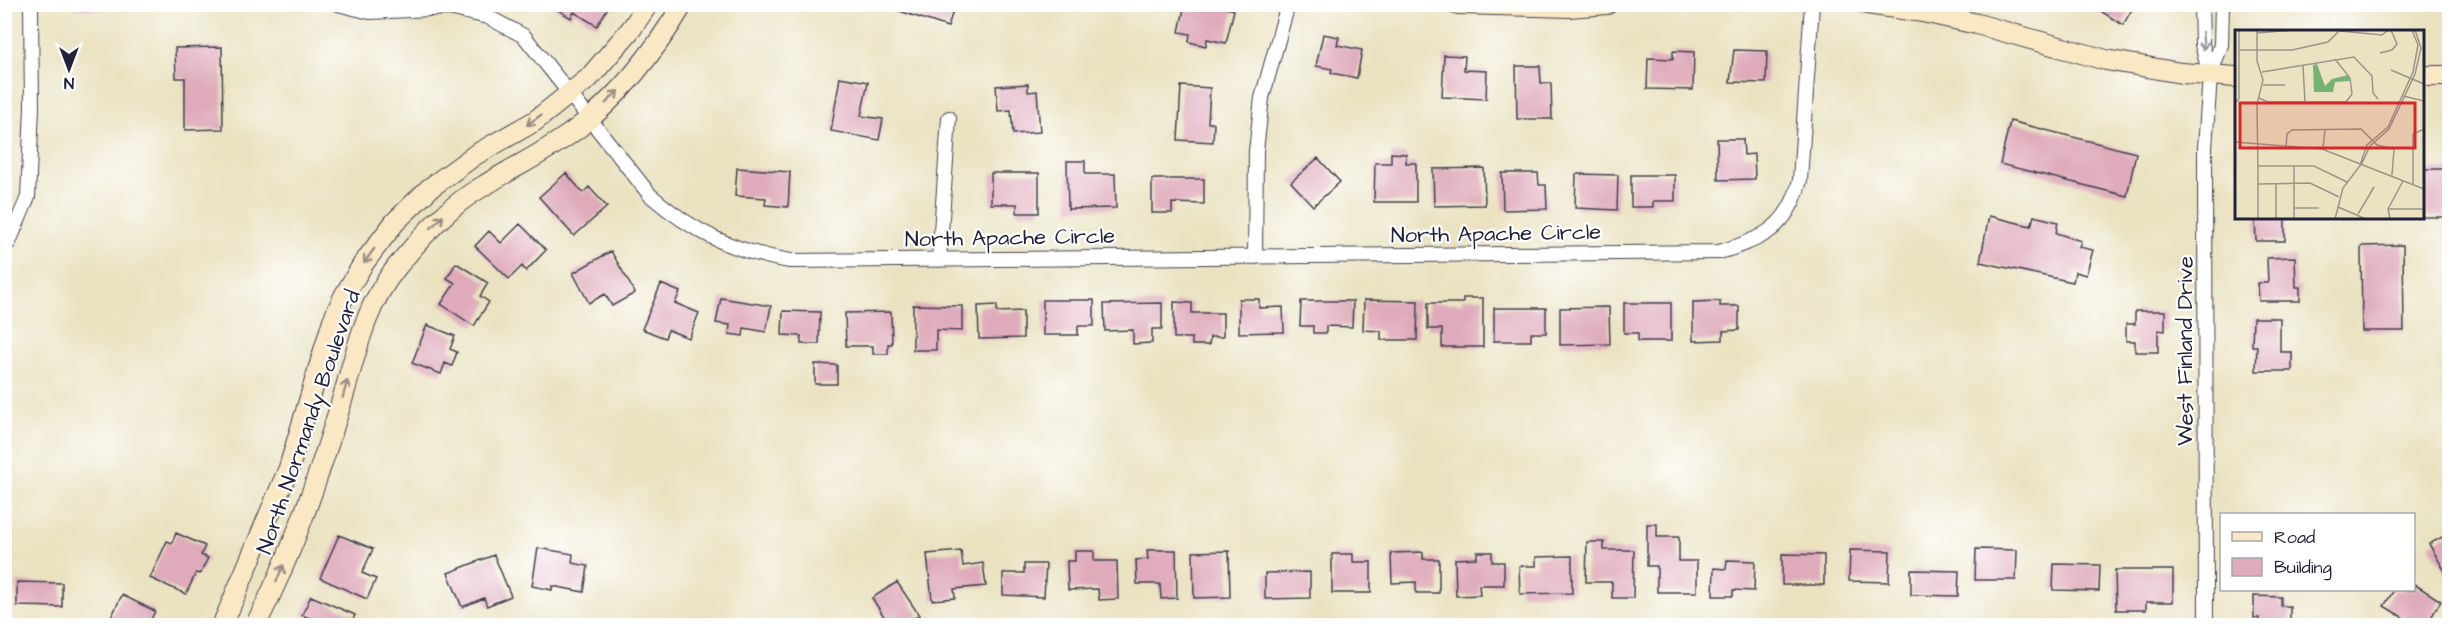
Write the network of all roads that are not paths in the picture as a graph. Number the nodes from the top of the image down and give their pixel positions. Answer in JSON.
{"nodes":[{"id":1,"x":30,"y":4,"type":"edge"},
{"id":2,"x":338,"y":4,"type":"edge"},
{"id":3,"x":648,"y":4,"type":"edge"},
{"id":4,"x":683,"y":4,"type":"edge"},
{"id":5,"x":1287,"y":4,"type":"edge"},
{"id":6,"x":1457,"y":4,"type":"edge"},
{"id":7,"x":1607,"y":4,"type":"edge"},
{"id":8,"x":1812,"y":4,"type":"edge"},
{"id":9,"x":1867,"y":4,"type":"edge"},
{"id":10,"x":2201,"y":4,"type":"edge"},
{"id":11,"x":2222,"y":4,"type":"edge"},
{"id":12,"x":1479,"y":5,"type":"edge"},
{"id":13,"x":2210,"y":76,"type":"junction"},
{"id":14,"x":2424,"y":76,"type":"edge"},
{"id":15,"x":2450,"y":76,"type":"edge"},
{"id":16,"x":2235,"y":77,"type":"edge"},
{"id":17,"x":569,"y":93,"type":"junction"},
{"id":18,"x":949,"y":118,"type":"dead end"},
{"id":19,"x":590,"y":119,"type":"junction"},
{"id":20,"x":7,"y":242,"type":"edge"},
{"id":21,"x":1255,"y":257,"type":"junction"},
{"id":22,"x":939,"y":260,"type":"junction"},
{"id":23,"x":222,"y":626,"type":"edge"},
{"id":24,"x":255,"y":626,"type":"edge"},
{"id":25,"x":2206,"y":626,"type":"edge"}],
"edges":[{"from":1,"to":20,"type":"street"},
{"from":2,"to":17,"type":"street","name":"North Apache Circle"},
{"from":3,"to":17,"type":"street","name":"North Normandy Boulevard"},
{"from":19,"to":4,"type":"street","name":"North Normandy Boulevard","one_way":true},
{"from":5,"to":21,"type":"street"},
{"from":6,"to":12,"type":"street"},
{"from":7,"to":12,"type":"street"},
{"from":8,"to":21,"type":"street","name":"North Apache Circle"},
{"from":9,"to":13,"type":"street"},
{"from":10,"to":13,"type":"street","name":"West Finland Drive","one_way":true},
{"from":11,"to":13,"type":"street","name":"West Finland Drive"},
{"from":13,"to":16,"type":"street"},
{"from":13,"to":25,"type":"street","name":"West Finland Drive"},
{"from":14,"to":15,"type":"street"},
{"from":17,"to":19,"type":"street","name":"North Apache Circle"},
{"from":17,"to":23,"type":"street","name":"North Normandy Boulevard","one_way":true},
{"from":18,"to":22,"type":"street"},
{"from":19,"to":22,"type":"street","name":"North Apache Circle"},
{"from":24,"to":19,"type":"street","name":"North Normandy Boulevard","one_way":true},
{"from":21,"to":22,"type":"street","name":"North Apache Circle"}]}
